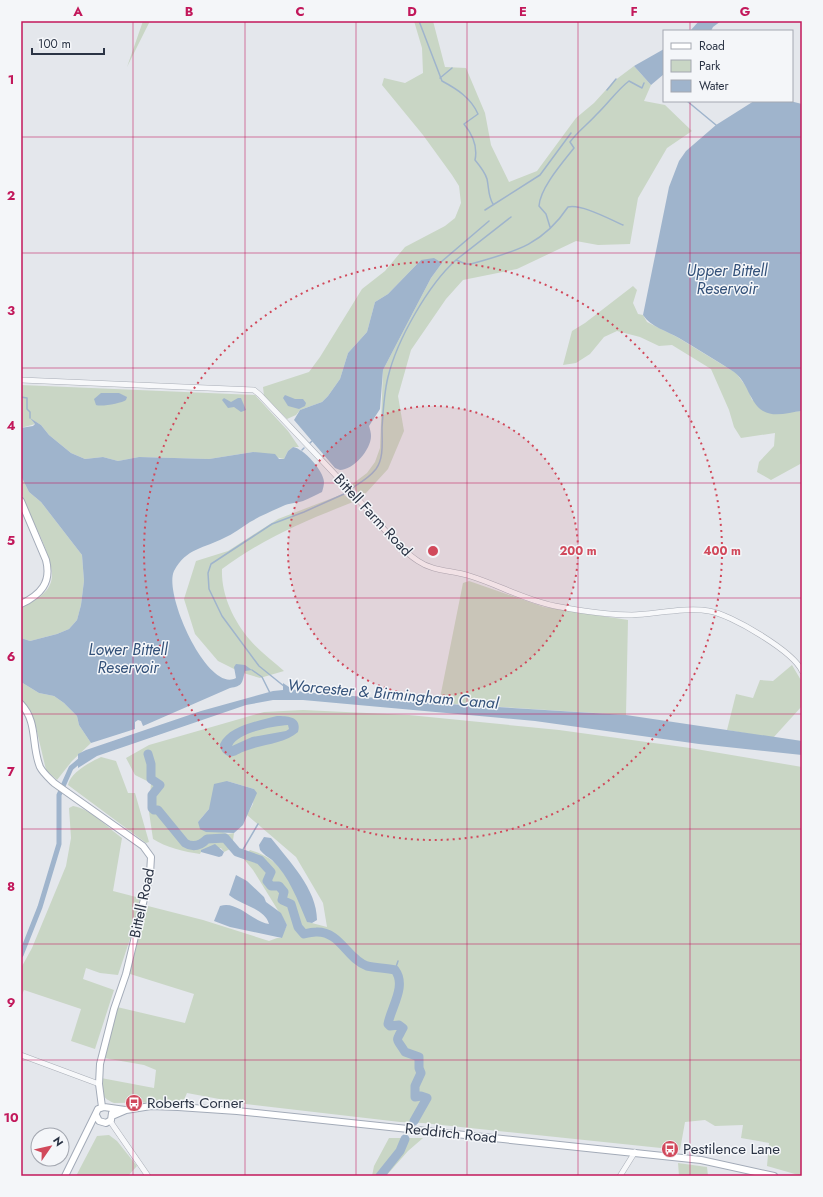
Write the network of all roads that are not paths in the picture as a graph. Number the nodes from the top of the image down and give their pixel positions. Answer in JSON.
{"nodes":[{"id":1,"x":21,"y":380,"type":"edge"},
{"id":2,"x":21,"y":501,"type":"edge"},
{"id":3,"x":21,"y":604,"type":"edge"},
{"id":4,"x":802,"y":671,"type":"edge"},
{"id":5,"x":21,"y":704,"type":"edge"},
{"id":6,"x":21,"y":1055,"type":"edge"},
{"id":7,"x":99,"y":1084,"type":"junction"},
{"id":8,"x":104,"y":1107,"type":"junction"},
{"id":9,"x":126,"y":1110,"type":"junction"},
{"id":10,"x":96,"y":1115,"type":"junction"},
{"id":11,"x":111,"y":1118,"type":"junction"},
{"id":12,"x":101,"y":1122,"type":"junction"},
{"id":13,"x":88,"y":1130,"type":"junction"},
{"id":14,"x":635,"y":1152,"type":"junction"},
{"id":15,"x":64,"y":1176,"type":"edge"},
{"id":16,"x":148,"y":1176,"type":"edge"},
{"id":17,"x":620,"y":1176,"type":"edge"},
{"id":18,"x":774,"y":1176,"type":"edge"}],
"edges":[{"from":1,"to":4,"type":"street","name":"Bittell Farm Road"},
{"from":2,"to":3,"type":"main road"},
{"from":5,"to":7,"type":"main road","name":"Bittell Road"},
{"from":6,"to":7,"type":"street"},
{"from":7,"to":8,"type":"main road","name":"Bittell Road"},
{"from":8,"to":9,"type":"main road","name":"Redditch Road"},
{"from":8,"to":10,"type":"main road"},
{"from":8,"to":11,"type":"main road"},
{"from":9,"to":11,"type":"main road","name":"Redditch Road"},
{"from":9,"to":14,"type":"main road","name":"Redditch Road"},
{"from":10,"to":12,"type":"main road"},
{"from":10,"to":13,"type":"main road"},
{"from":11,"to":12,"type":"main road"},
{"from":11,"to":16,"type":"street"},
{"from":12,"to":13,"type":"main road"},
{"from":13,"to":15,"type":"main road"},
{"from":14,"to":17,"type":"street"},
{"from":14,"to":18,"type":"main road","name":"Redditch Road"}]}
